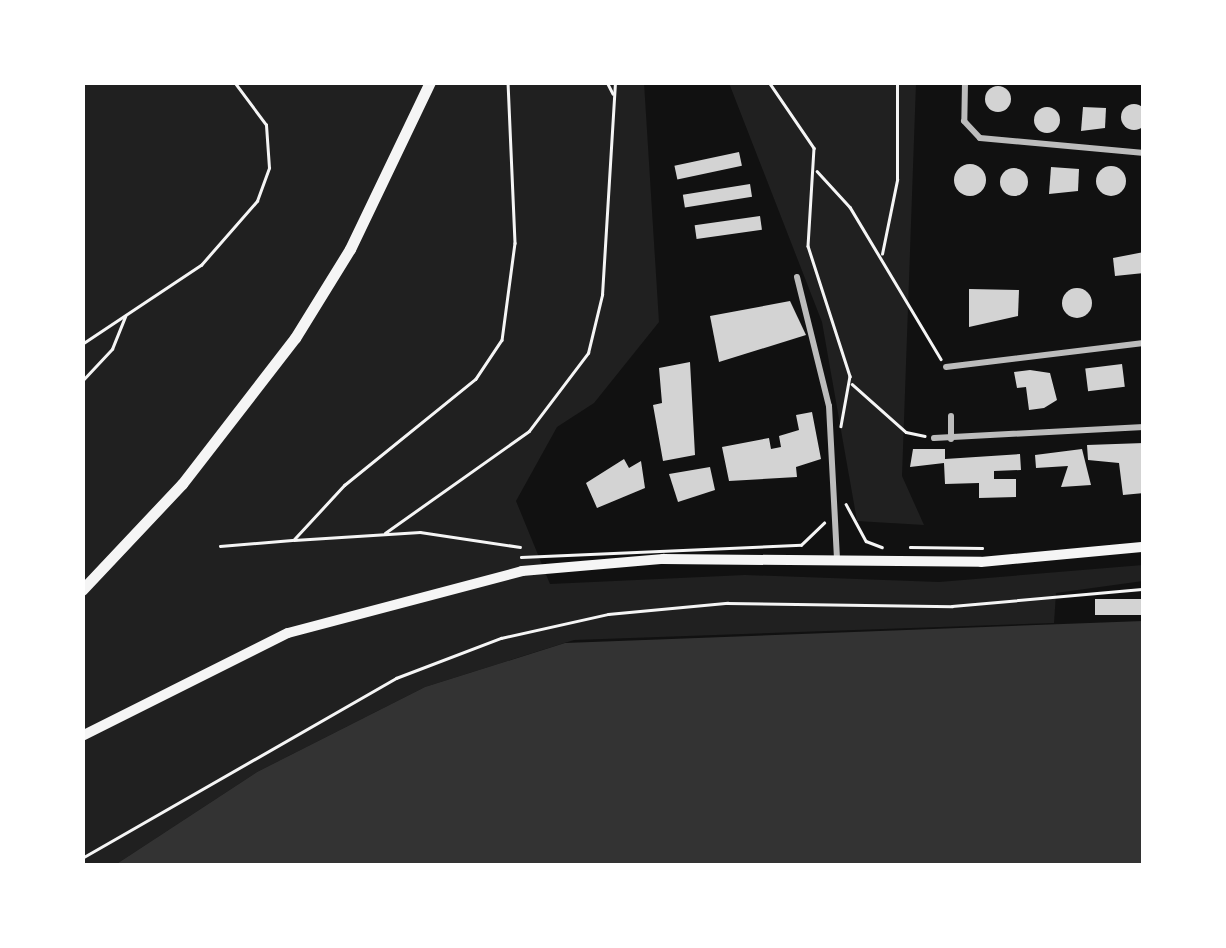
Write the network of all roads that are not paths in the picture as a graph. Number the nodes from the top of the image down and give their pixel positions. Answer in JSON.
{"nodes":[{"id":1,"x":430,"y":82,"type":"edge"},
{"id":2,"x":964,"y":82,"type":"edge"},
{"id":3,"x":1144,"y":153,"type":"edge"},
{"id":4,"x":797,"y":277,"type":"dead end"},
{"id":5,"x":1144,"y":344,"type":"edge"},
{"id":6,"x":946,"y":367,"type":"road end"},
{"id":7,"x":952,"y":416,"type":"dead end"},
{"id":8,"x":1144,"y":427,"type":"edge"},
{"id":9,"x":934,"y":438,"type":"road end"},
{"id":10,"x":951,"y":439,"type":"junction"},
{"id":11,"x":1144,"y":546,"type":"edge"},
{"id":12,"x":836,"y":562,"type":"junction"},
{"id":13,"x":82,"y":590,"type":"edge"},
{"id":14,"x":82,"y":736,"type":"edge"}],
"edges":[{"from":1,"to":13,"type":"main road"},
{"from":2,"to":3,"type":"street"},
{"from":4,"to":12,"type":"street"},
{"from":5,"to":6,"type":"street"},
{"from":7,"to":10,"type":"street"},
{"from":8,"to":10,"type":"street"},
{"from":9,"to":10,"type":"street"},
{"from":11,"to":12,"type":"main road"},
{"from":12,"to":14,"type":"main road"}]}
